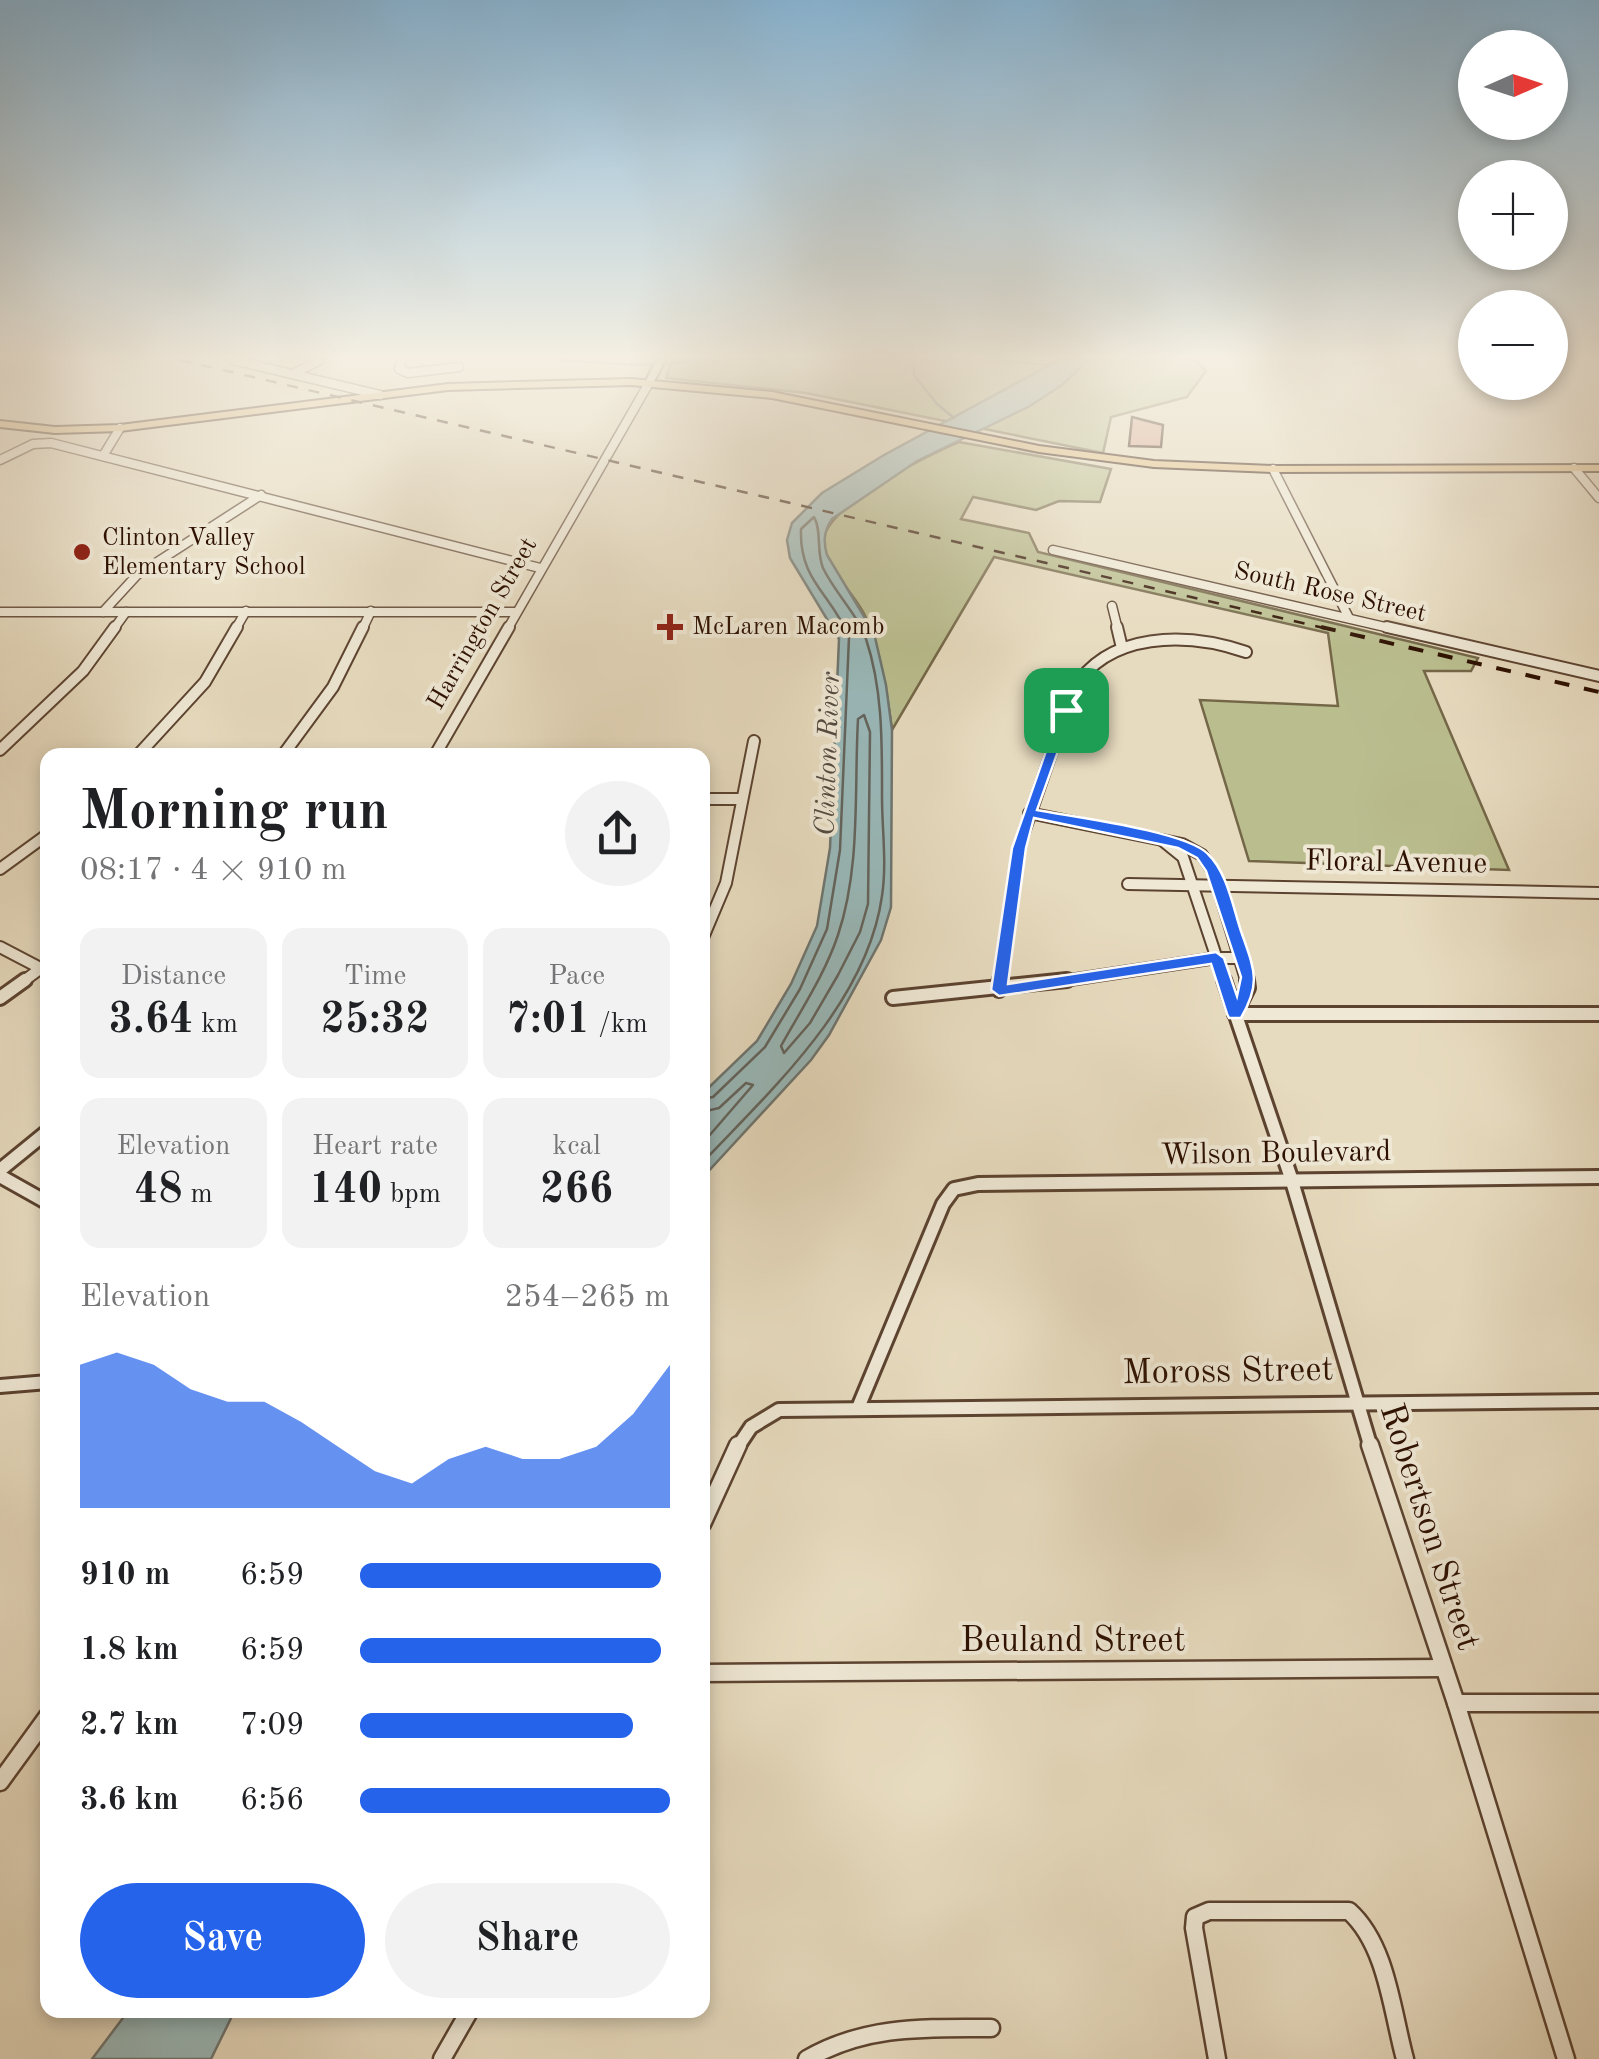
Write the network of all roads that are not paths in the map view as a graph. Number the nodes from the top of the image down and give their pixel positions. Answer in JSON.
{"nodes":[{"id":1,"x":103,"y":456,"type":"edge"},
{"id":2,"x":609,"y":456,"type":"edge"},
{"id":3,"x":1094,"y":456,"type":"edge"},
{"id":4,"x":1574,"y":468,"type":"junction"},
{"id":5,"x":1599,"y":468,"type":"edge"},
{"id":6,"x":1273,"y":469,"type":"junction"},
{"id":7,"x":261,"y":494,"type":"junction"},
{"id":8,"x":1599,"y":498,"type":"edge"},
{"id":9,"x":1053,"y":550,"type":"dead end"},
{"id":10,"x":540,"y":568,"type":"junction"},
{"id":11,"x":1112,"y":606,"type":"dead end"},
{"id":12,"x":371,"y":611,"type":"junction"},
{"id":13,"x":0,"y":612,"type":"edge"},
{"id":14,"x":103,"y":612,"type":"junction"},
{"id":15,"x":126,"y":612,"type":"junction"},
{"id":16,"x":246,"y":612,"type":"junction"},
{"id":17,"x":514,"y":612,"type":"junction"},
{"id":18,"x":1349,"y":618,"type":"junction"},
{"id":19,"x":1122,"y":648,"type":"junction"},
{"id":20,"x":1246,"y":652,"type":"dead end"},
{"id":21,"x":1599,"y":676,"type":"edge"},
{"id":22,"x":1066,"y":710,"type":"junction"},
{"id":23,"x":1056,"y":739,"type":"junction"},
{"id":24,"x":754,"y":740,"type":"dead end"},
{"id":25,"x":144,"y":748,"type":"edge"},
{"id":26,"x":288,"y":748,"type":"edge"},
{"id":27,"x":438,"y":748,"type":"edge"},
{"id":28,"x":0,"y":750,"type":"edge"},
{"id":29,"x":742,"y":799,"type":"junction"},
{"id":30,"x":710,"y":800,"type":"edge"},
{"id":31,"x":1029,"y":813,"type":"junction"},
{"id":32,"x":40,"y":840,"type":"edge"},
{"id":33,"x":1162,"y":840,"type":"junction"},
{"id":34,"x":0,"y":869,"type":"edge"},
{"id":35,"x":1128,"y":884,"type":"dead end"},
{"id":36,"x":1192,"y":884,"type":"junction"},
{"id":37,"x":1218,"y":884,"type":"junction"},
{"id":38,"x":1599,"y":893,"type":"edge"},
{"id":39,"x":710,"y":921,"type":"edge"},
{"id":40,"x":0,"y":947,"type":"edge"},
{"id":41,"x":1216,"y":958,"type":"junction"},
{"id":42,"x":1243,"y":958,"type":"junction"},
{"id":43,"x":40,"y":966,"type":"edge"},
{"id":44,"x":40,"y":971,"type":"edge"},
{"id":45,"x":999,"y":990,"type":"junction"},
{"id":46,"x":0,"y":998,"type":"edge"},
{"id":47,"x":892,"y":998,"type":"dead end"},
{"id":48,"x":1235,"y":1014,"type":"junction"},
{"id":49,"x":1599,"y":1014,"type":"edge"},
{"id":50,"x":40,"y":1138,"type":"edge"},
{"id":51,"x":0,"y":1173,"type":"edge"},
{"id":52,"x":1599,"y":1177,"type":"edge"},
{"id":53,"x":1291,"y":1178,"type":"junction"},
{"id":54,"x":40,"y":1199,"type":"edge"},
{"id":55,"x":40,"y":1383,"type":"edge"},
{"id":56,"x":0,"y":1386,"type":"edge"},
{"id":57,"x":1356,"y":1400,"type":"junction"},
{"id":58,"x":1599,"y":1400,"type":"edge"},
{"id":59,"x":858,"y":1408,"type":"junction"},
{"id":60,"x":710,"y":1507,"type":"edge"},
{"id":61,"x":1444,"y":1668,"type":"junction"},
{"id":62,"x":710,"y":1673,"type":"edge"},
{"id":63,"x":1599,"y":1702,"type":"edge"},
{"id":64,"x":1456,"y":1703,"type":"junction"},
{"id":65,"x":40,"y":1727,"type":"edge"},
{"id":66,"x":0,"y":1782,"type":"edge"},
{"id":67,"x":465,"y":2018,"type":"edge"},
{"id":68,"x":991,"y":2028,"type":"dead end"},
{"id":69,"x":442,"y":2059,"type":"edge"},
{"id":70,"x":807,"y":2059,"type":"edge"},
{"id":71,"x":1217,"y":2059,"type":"edge"},
{"id":72,"x":1405,"y":2059,"type":"edge"},
{"id":73,"x":1566,"y":2059,"type":"edge"}],
"edges":[{"from":1,"to":7,"type":"street"},
{"from":2,"to":10,"type":"street","name":"Harrington Street"},
{"from":3,"to":6,"type":"main road"},
{"from":4,"to":5,"type":"main road"},
{"from":4,"to":6,"type":"main road"},
{"from":4,"to":8,"type":"street"},
{"from":6,"to":18,"type":"street"},
{"from":7,"to":10,"type":"street"},
{"from":7,"to":14,"type":"street"},
{"from":9,"to":18,"type":"street","name":"South Rose Street"},
{"from":10,"to":17,"type":"street","name":"Harrington Street"},
{"from":11,"to":19,"type":"street"},
{"from":12,"to":16,"type":"street"},
{"from":12,"to":17,"type":"street"},
{"from":12,"to":26,"type":"street"},
{"from":13,"to":14,"type":"street"},
{"from":14,"to":15,"type":"street"},
{"from":15,"to":16,"type":"street"},
{"from":15,"to":28,"type":"street"},
{"from":16,"to":25,"type":"street"},
{"from":17,"to":27,"type":"street","name":"Harrington Street"},
{"from":18,"to":21,"type":"street","name":"South Rose Street"},
{"from":19,"to":20,"type":"street"},
{"from":19,"to":22,"type":"street"},
{"from":22,"to":23,"type":"street"},
{"from":22,"to":23,"type":"street"},
{"from":23,"to":31,"type":"street"},
{"from":24,"to":29,"type":"street"},
{"from":29,"to":30,"type":"street"},
{"from":29,"to":39,"type":"street"},
{"from":31,"to":33,"type":"street"},
{"from":31,"to":45,"type":"street"},
{"from":32,"to":34,"type":"street"},
{"from":33,"to":36,"type":"street","name":"Robertson Street"},
{"from":33,"to":37,"type":"street"},
{"from":35,"to":36,"type":"street","name":"Floral Avenue"},
{"from":36,"to":37,"type":"street","name":"Floral Avenue"},
{"from":36,"to":41,"type":"street","name":"Robertson Street"},
{"from":37,"to":38,"type":"street","name":"Floral Avenue"},
{"from":37,"to":42,"type":"street"},
{"from":40,"to":43,"type":"street"},
{"from":41,"to":42,"type":"street"},
{"from":41,"to":45,"type":"street"},
{"from":41,"to":48,"type":"street","name":"Robertson Street"},
{"from":42,"to":48,"type":"street"},
{"from":44,"to":46,"type":"street"},
{"from":45,"to":47,"type":"street"},
{"from":48,"to":49,"type":"street"},
{"from":48,"to":53,"type":"street","name":"Robertson Street"},
{"from":50,"to":51,"type":"street"},
{"from":51,"to":54,"type":"street"},
{"from":52,"to":53,"type":"street","name":"Wilson Boulevard"},
{"from":53,"to":57,"type":"street","name":"Robertson Street"},
{"from":53,"to":59,"type":"street","name":"Wilson Boulevard"},
{"from":55,"to":56,"type":"street"},
{"from":57,"to":58,"type":"street","name":"Moross Street"},
{"from":57,"to":59,"type":"street","name":"Moross Street"},
{"from":57,"to":61,"type":"street","name":"Robertson Street"},
{"from":59,"to":60,"type":"street","name":"Moross Street"},
{"from":61,"to":62,"type":"street","name":"Beuland Street"},
{"from":61,"to":64,"type":"street","name":"Robertson Street"},
{"from":63,"to":64,"type":"street"},
{"from":64,"to":73,"type":"street","name":"Robertson Street"},
{"from":65,"to":66,"type":"street"},
{"from":67,"to":69,"type":"street"},
{"from":68,"to":70,"type":"street"},
{"from":71,"to":72,"type":"street"}]}
